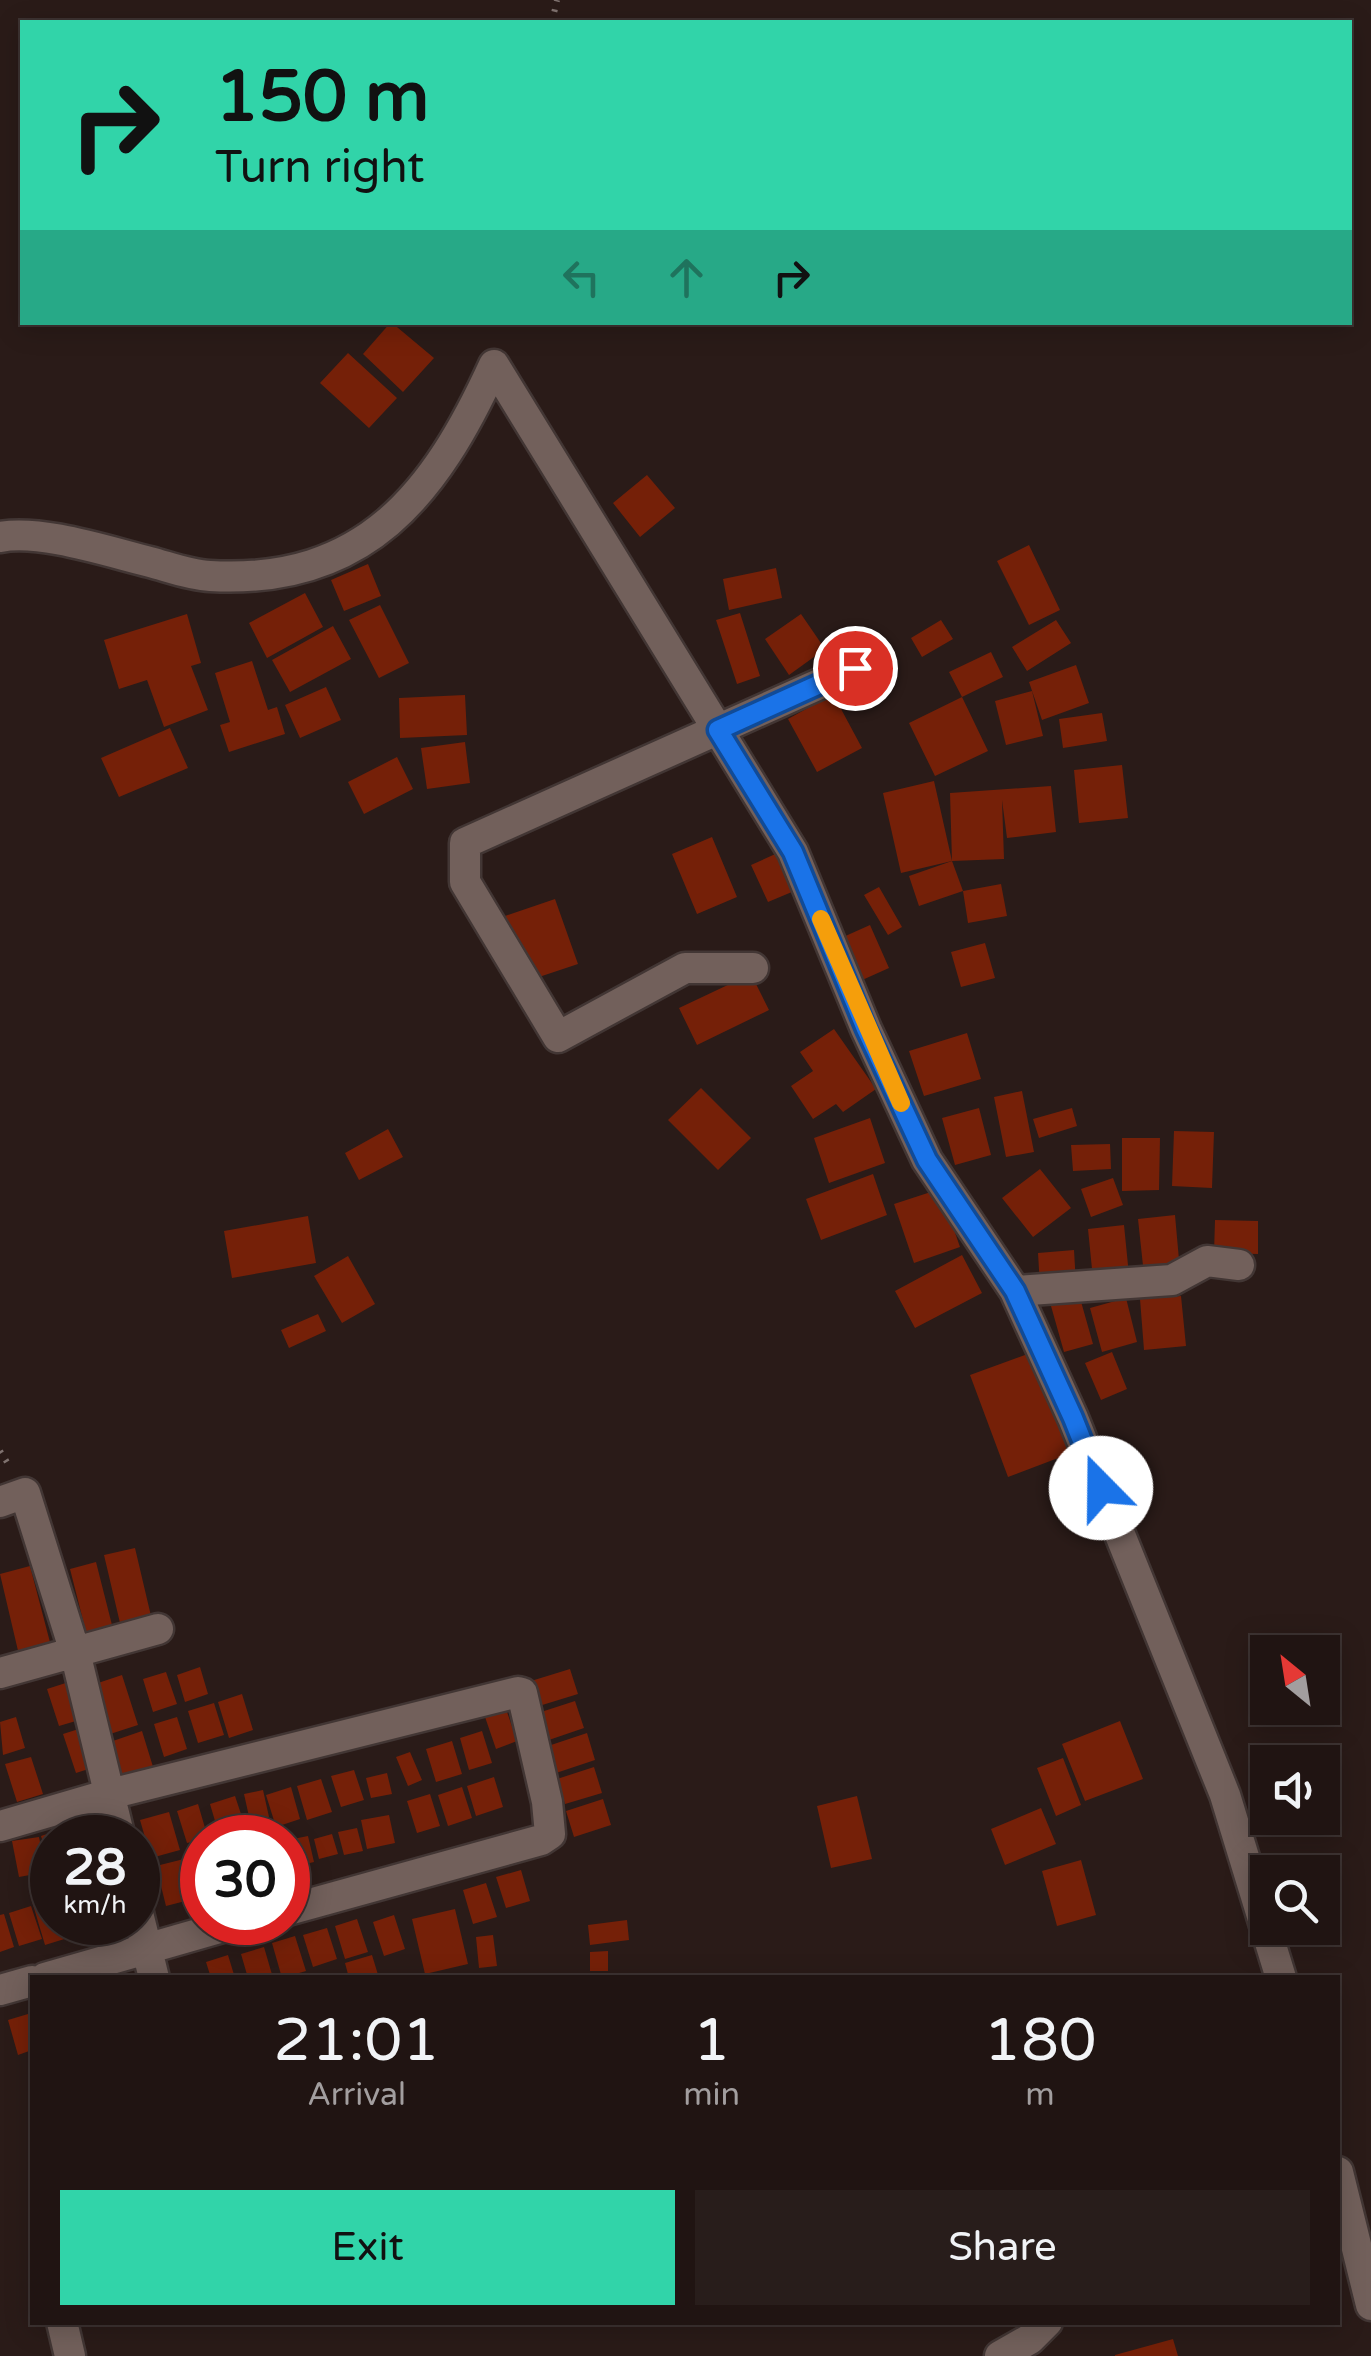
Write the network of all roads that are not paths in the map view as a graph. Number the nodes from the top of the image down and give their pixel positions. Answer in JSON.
{"nodes":[{"id":1,"x":0,"y":537,"type":"edge"},
{"id":2,"x":855,"y":668,"type":"dead end"},
{"id":3,"x":718,"y":730,"type":"junction"},
{"id":4,"x":753,"y":968,"type":"dead end"},
{"id":5,"x":1239,"y":1265,"type":"dead end"},
{"id":6,"x":1015,"y":1291,"type":"junction"},
{"id":7,"x":0,"y":1502,"type":"edge"},
{"id":8,"x":158,"y":1629,"type":"dead end"},
{"id":9,"x":74,"y":1652,"type":"junction"},
{"id":10,"x":0,"y":1672,"type":"edge"},
{"id":11,"x":110,"y":1794,"type":"junction"},
{"id":12,"x":115,"y":1815,"type":"edge"},
{"id":13,"x":0,"y":1826,"type":"edge"},
{"id":14,"x":310,"y":1904,"type":"edge"},
{"id":15,"x":190,"y":1945,"type":"edge"},
{"id":16,"x":150,"y":1963,"type":"edge"},
{"id":17,"x":66,"y":1975,"type":"edge"},
{"id":18,"x":1280,"y":1975,"type":"edge"},
{"id":19,"x":30,"y":1982,"type":"edge"},
{"id":20,"x":0,"y":1990,"type":"edge"},
{"id":21,"x":1340,"y":2180,"type":"edge"},
{"id":22,"x":1371,"y":2305,"type":"edge"},
{"id":23,"x":63,"y":2325,"type":"edge"},
{"id":24,"x":1044,"y":2325,"type":"edge"},
{"id":25,"x":70,"y":2356,"type":"edge"},
{"id":26,"x":1000,"y":2356,"type":"edge"}],
"edges":[{"from":1,"to":3,"type":"street"},
{"from":2,"to":3,"type":"street"},
{"from":3,"to":4,"type":"street"},
{"from":3,"to":6,"type":"street"},
{"from":5,"to":6,"type":"street"},
{"from":6,"to":18,"type":"street"},
{"from":7,"to":9,"type":"street"},
{"from":8,"to":9,"type":"street"},
{"from":9,"to":10,"type":"street"},
{"from":9,"to":11,"type":"street"},
{"from":11,"to":12,"type":"street"},
{"from":11,"to":13,"type":"street"},
{"from":11,"to":14,"type":"street"},
{"from":15,"to":16,"type":"street"},
{"from":16,"to":17,"type":"street"},
{"from":19,"to":20,"type":"street"},
{"from":21,"to":22,"type":"street"},
{"from":23,"to":25,"type":"street"},
{"from":24,"to":26,"type":"street"}]}
